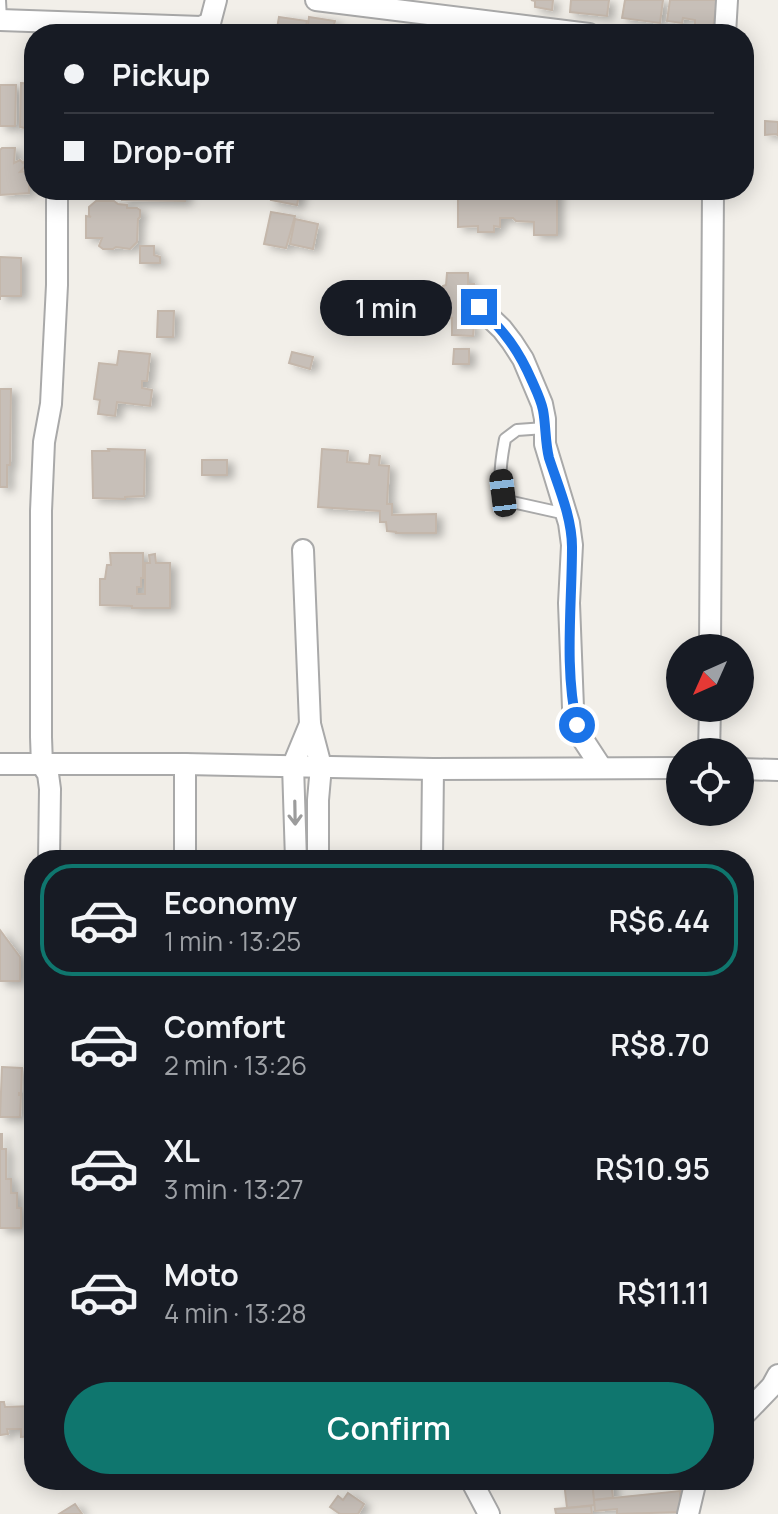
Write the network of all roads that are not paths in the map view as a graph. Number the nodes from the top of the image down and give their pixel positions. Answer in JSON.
{"nodes":[{"id":1,"x":0,"y":0,"type":"edge"},
{"id":2,"x":216,"y":0,"type":"edge"},
{"id":3,"x":316,"y":0,"type":"edge"},
{"id":4,"x":727,"y":0,"type":"edge"},
{"id":5,"x":0,"y":20,"type":"edge"},
{"id":6,"x":115,"y":24,"type":"edge"},
{"id":7,"x":208,"y":24,"type":"edge"},
{"id":8,"x":509,"y":24,"type":"edge"},
{"id":9,"x":726,"y":24,"type":"edge"},
{"id":10,"x":57,"y":200,"type":"edge"},
{"id":11,"x":713,"y":200,"type":"edge"},
{"id":12,"x":479,"y":307,"type":"dead end"},
{"id":13,"x":545,"y":428,"type":"junction"},
{"id":14,"x":566,"y":514,"type":"junction"},
{"id":15,"x":303,"y":550,"type":"dead end"},
{"id":16,"x":710,"y":634,"type":"edge"},
{"id":17,"x":310,"y":724,"type":"junction"},
{"id":18,"x":0,"y":764,"type":"edge"},
{"id":19,"x":185,"y":764,"type":"junction"},
{"id":20,"x":42,"y":765,"type":"junction"},
{"id":21,"x":293,"y":765,"type":"junction"},
{"id":22,"x":321,"y":766,"type":"junction"},
{"id":23,"x":601,"y":767,"type":"junction"},
{"id":24,"x":666,"y":768,"type":"edge"},
{"id":25,"x":433,"y":769,"type":"junction"},
{"id":26,"x":754,"y":769,"type":"edge"},
{"id":27,"x":778,"y":770,"type":"edge"},
{"id":28,"x":49,"y":850,"type":"edge"},
{"id":29,"x":185,"y":850,"type":"edge"},
{"id":30,"x":296,"y":850,"type":"edge"},
{"id":31,"x":318,"y":850,"type":"edge"},
{"id":32,"x":432,"y":850,"type":"edge"},
{"id":33,"x":778,"y":1375,"type":"edge"},
{"id":34,"x":754,"y":1405,"type":"edge"},
{"id":35,"x":476,"y":1490,"type":"edge"},
{"id":36,"x":694,"y":1490,"type":"edge"},
{"id":37,"x":489,"y":1514,"type":"edge"},
{"id":38,"x":688,"y":1514,"type":"edge"}],
"edges":[{"from":1,"to":5,"type":"lane"},
{"from":2,"to":7,"type":"street"},
{"from":3,"to":8,"type":"street"},
{"from":4,"to":9,"type":"street"},
{"from":5,"to":6,"type":"street"},
{"from":10,"to":20,"type":"street"},
{"from":11,"to":16,"type":"street"},
{"from":12,"to":13,"type":"street"},
{"from":13,"to":14,"type":"street"},
{"from":13,"to":14,"type":"lane"},
{"from":14,"to":23,"type":"street"},
{"from":15,"to":17,"type":"street"},
{"from":17,"to":21,"type":"street"},
{"from":17,"to":22,"type":"street"},
{"from":18,"to":20,"type":"street"},
{"from":19,"to":20,"type":"street"},
{"from":19,"to":21,"type":"street"},
{"from":19,"to":29,"type":"street"},
{"from":20,"to":28,"type":"street"},
{"from":21,"to":22,"type":"street"},
{"from":21,"to":30,"type":"street","one_way":true},
{"from":22,"to":25,"type":"street"},
{"from":22,"to":31,"type":"street"},
{"from":23,"to":24,"type":"street"},
{"from":23,"to":25,"type":"street"},
{"from":25,"to":32,"type":"street"},
{"from":26,"to":27,"type":"street"},
{"from":33,"to":34,"type":"street"},
{"from":35,"to":37,"type":"street"},
{"from":36,"to":38,"type":"street"}]}
